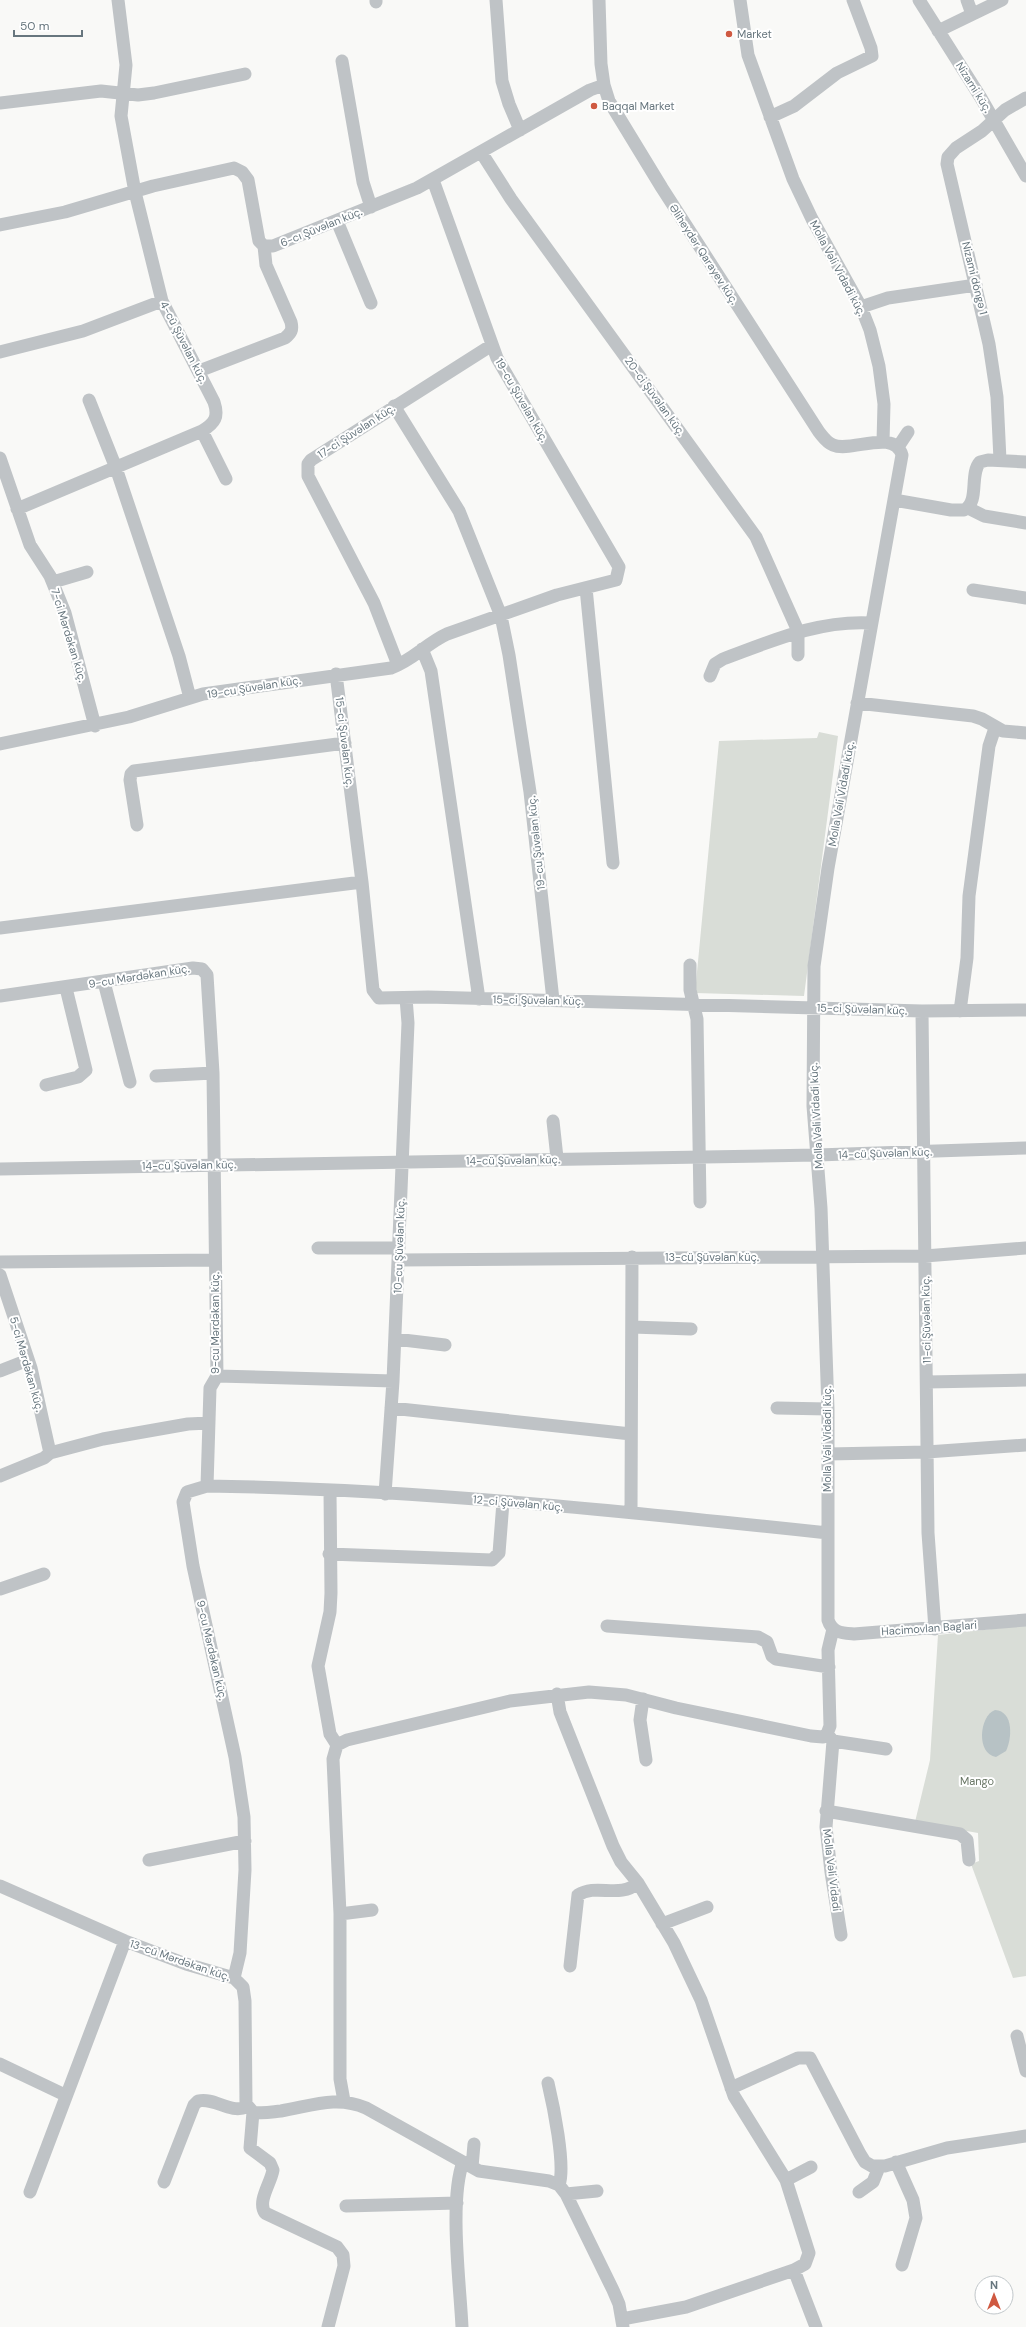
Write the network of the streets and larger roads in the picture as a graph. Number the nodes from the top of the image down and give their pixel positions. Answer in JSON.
{"nodes":[{"id":1,"x":118,"y":0,"type":"edge"},
{"id":2,"x":496,"y":0,"type":"edge"},
{"id":3,"x":599,"y":0,"type":"edge"},
{"id":4,"x":740,"y":0,"type":"edge"},
{"id":5,"x":853,"y":0,"type":"edge"},
{"id":6,"x":919,"y":0,"type":"edge"},
{"id":7,"x":967,"y":0,"type":"edge"},
{"id":8,"x":1002,"y":0,"type":"edge"},
{"id":9,"x":972,"y":14,"type":"junction"},
{"id":10,"x":938,"y":31,"type":"junction"},
{"id":11,"x":342,"y":61,"type":"dead end"},
{"id":12,"x":245,"y":74,"type":"dead end"},
{"id":13,"x":604,"y":85,"type":"junction"},
{"id":14,"x":124,"y":94,"type":"junction"},
{"id":15,"x":1026,"y":98,"type":"edge"},
{"id":16,"x":0,"y":103,"type":"edge"},
{"id":17,"x":770,"y":117,"type":"junction"},
{"id":18,"x":994,"y":120,"type":"junction"},
{"id":19,"x":520,"y":130,"type":"junction"},
{"id":20,"x":481,"y":152,"type":"junction"},
{"id":21,"x":1026,"y":176,"type":"edge"},
{"id":22,"x":433,"y":180,"type":"junction"},
{"id":23,"x":135,"y":192,"type":"junction"},
{"id":24,"x":371,"y":207,"type":"junction"},
{"id":25,"x":337,"y":221,"type":"junction"},
{"id":26,"x":0,"y":225,"type":"edge"},
{"id":27,"x":264,"y":246,"type":"junction"},
{"id":28,"x":976,"y":285,"type":"junction"},
{"id":29,"x":162,"y":301,"type":"junction"},
{"id":30,"x":371,"y":303,"type":"dead end"},
{"id":31,"x":861,"y":307,"type":"junction"},
{"id":32,"x":492,"y":345,"type":"junction"},
{"id":33,"x":0,"y":352,"type":"edge"},
{"id":34,"x":200,"y":371,"type":"junction"},
{"id":35,"x":89,"y":400,"type":"dead end"},
{"id":36,"x":394,"y":406,"type":"junction"},
{"id":37,"x":202,"y":431,"type":"junction"},
{"id":38,"x":908,"y":432,"type":"dead end"},
{"id":39,"x":883,"y":442,"type":"junction"},
{"id":40,"x":898,"y":447,"type":"junction"},
{"id":41,"x":0,"y":458,"type":"edge"},
{"id":42,"x":1000,"y":460,"type":"junction"},
{"id":43,"x":1026,"y":462,"type":"edge"},
{"id":44,"x":116,"y":468,"type":"junction"},
{"id":45,"x":226,"y":479,"type":"dead end"},
{"id":46,"x":894,"y":500,"type":"junction"},
{"id":47,"x":968,"y":508,"type":"junction"},
{"id":48,"x":17,"y":509,"type":"junction"},
{"id":49,"x":1026,"y":522,"type":"edge"},
{"id":50,"x":87,"y":572,"type":"dead end"},
{"id":51,"x":53,"y":582,"type":"junction"},
{"id":52,"x":586,"y":588,"type":"junction"},
{"id":53,"x":972,"y":590,"type":"dead end"},
{"id":54,"x":1026,"y":598,"type":"edge"},
{"id":55,"x":501,"y":616,"type":"junction"},
{"id":56,"x":871,"y":623,"type":"junction"},
{"id":57,"x":798,"y":631,"type":"junction"},
{"id":58,"x":422,"y":649,"type":"junction"},
{"id":59,"x":798,"y":654,"type":"dead end"},
{"id":60,"x":398,"y":665,"type":"junction"},
{"id":61,"x":336,"y":674,"type":"junction"},
{"id":62,"x":710,"y":676,"type":"dead end"},
{"id":63,"x":190,"y":698,"type":"junction"},
{"id":64,"x":857,"y":703,"type":"junction"},
{"id":65,"x":95,"y":726,"type":"junction"},
{"id":66,"x":995,"y":728,"type":"junction"},
{"id":67,"x":1026,"y":733,"type":"edge"},
{"id":68,"x":345,"y":743,"type":"junction"},
{"id":69,"x":0,"y":744,"type":"edge"},
{"id":70,"x":137,"y":825,"type":"dead end"},
{"id":71,"x":613,"y":863,"type":"dead end"},
{"id":72,"x":362,"y":882,"type":"junction"},
{"id":73,"x":0,"y":928,"type":"edge"},
{"id":74,"x":690,"y":965,"type":"dead end"},
{"id":75,"x":104,"y":982,"type":"junction"},
{"id":76,"x":66,"y":988,"type":"junction"},
{"id":77,"x":0,"y":996,"type":"edge"},
{"id":78,"x":406,"y":998,"type":"junction"},
{"id":79,"x":479,"y":999,"type":"junction"},
{"id":80,"x":553,"y":1000,"type":"junction"},
{"id":81,"x":694,"y":1003,"type":"junction"},
{"id":82,"x":813,"y":1007,"type":"junction"},
{"id":83,"x":1026,"y":1010,"type":"edge"},
{"id":84,"x":922,"y":1011,"type":"junction"},
{"id":85,"x":960,"y":1012,"type":"junction"},
{"id":86,"x":213,"y":1073,"type":"junction"},
{"id":87,"x":156,"y":1076,"type":"dead end"},
{"id":88,"x":130,"y":1082,"type":"dead end"},
{"id":89,"x":46,"y":1085,"type":"dead end"},
{"id":90,"x":553,"y":1121,"type":"dead end"},
{"id":91,"x":1026,"y":1148,"type":"edge"},
{"id":92,"x":922,"y":1152,"type":"junction"},
{"id":93,"x":817,"y":1155,"type":"junction"},
{"id":94,"x":699,"y":1156,"type":"junction"},
{"id":95,"x":557,"y":1158,"type":"junction"},
{"id":96,"x":402,"y":1162,"type":"junction"},
{"id":97,"x":214,"y":1164,"type":"junction"},
{"id":98,"x":0,"y":1168,"type":"edge"},
{"id":99,"x":700,"y":1202,"type":"dead end"},
{"id":100,"x":318,"y":1248,"type":"dead end"},
{"id":101,"x":1026,"y":1248,"type":"edge"},
{"id":102,"x":399,"y":1254,"type":"junction"},
{"id":103,"x":823,"y":1256,"type":"junction"},
{"id":104,"x":926,"y":1256,"type":"junction"},
{"id":105,"x":632,"y":1257,"type":"junction"},
{"id":106,"x":214,"y":1260,"type":"junction"},
{"id":107,"x":0,"y":1262,"type":"edge"},
{"id":108,"x":0,"y":1275,"type":"edge"},
{"id":109,"x":632,"y":1327,"type":"junction"},
{"id":110,"x":691,"y":1329,"type":"dead end"},
{"id":111,"x":395,"y":1339,"type":"junction"},
{"id":112,"x":445,"y":1345,"type":"dead end"},
{"id":113,"x":28,"y":1360,"type":"junction"},
{"id":114,"x":0,"y":1371,"type":"edge"},
{"id":115,"x":216,"y":1376,"type":"junction"},
{"id":116,"x":1026,"y":1380,"type":"edge"},
{"id":117,"x":393,"y":1382,"type":"junction"},
{"id":118,"x":927,"y":1382,"type":"junction"},
{"id":119,"x":391,"y":1408,"type":"junction"},
{"id":120,"x":777,"y":1408,"type":"dead end"},
{"id":121,"x":828,"y":1409,"type":"junction"},
{"id":122,"x":209,"y":1423,"type":"junction"},
{"id":123,"x":631,"y":1434,"type":"junction"},
{"id":124,"x":1026,"y":1445,"type":"edge"},
{"id":125,"x":927,"y":1452,"type":"junction"},
{"id":126,"x":50,"y":1453,"type":"junction"},
{"id":127,"x":828,"y":1454,"type":"junction"},
{"id":128,"x":0,"y":1476,"type":"edge"},
{"id":129,"x":207,"y":1486,"type":"junction"},
{"id":130,"x":330,"y":1491,"type":"junction"},
{"id":131,"x":385,"y":1494,"type":"junction"},
{"id":132,"x":503,"y":1502,"type":"junction"},
{"id":133,"x":631,"y":1512,"type":"junction"},
{"id":134,"x":828,"y":1533,"type":"junction"},
{"id":135,"x":329,"y":1554,"type":"junction"},
{"id":136,"x":44,"y":1574,"type":"dead end"},
{"id":137,"x":0,"y":1589,"type":"edge"},
{"id":138,"x":1026,"y":1620,"type":"edge"},
{"id":139,"x":607,"y":1626,"type":"dead end"},
{"id":140,"x":935,"y":1628,"type":"junction"},
{"id":141,"x":833,"y":1629,"type":"junction"},
{"id":142,"x":829,"y":1667,"type":"junction"},
{"id":143,"x":557,"y":1694,"type":"junction"},
{"id":144,"x":643,"y":1699,"type":"junction"},
{"id":145,"x":830,"y":1738,"type":"junction"},
{"id":146,"x":336,"y":1745,"type":"junction"},
{"id":147,"x":886,"y":1749,"type":"dead end"},
{"id":148,"x":646,"y":1760,"type":"dead end"},
{"id":149,"x":826,"y":1811,"type":"junction"},
{"id":150,"x":245,"y":1841,"type":"junction"},
{"id":151,"x":149,"y":1860,"type":"dead end"},
{"id":152,"x":969,"y":1860,"type":"dead end"},
{"id":153,"x":638,"y":1883,"type":"junction"},
{"id":154,"x":0,"y":1886,"type":"edge"},
{"id":155,"x":707,"y":1907,"type":"dead end"},
{"id":156,"x":372,"y":1910,"type":"dead end"},
{"id":157,"x":340,"y":1914,"type":"junction"},
{"id":158,"x":662,"y":1924,"type":"junction"},
{"id":159,"x":841,"y":1935,"type":"dead end"},
{"id":160,"x":125,"y":1941,"type":"junction"},
{"id":161,"x":570,"y":1966,"type":"dead end"},
{"id":162,"x":234,"y":1978,"type":"junction"},
{"id":163,"x":1017,"y":2036,"type":"dead end"},
{"id":164,"x":0,"y":2064,"type":"edge"},
{"id":165,"x":1026,"y":2071,"type":"edge"},
{"id":166,"x":548,"y":2083,"type":"dead end"},
{"id":167,"x":731,"y":2088,"type":"junction"},
{"id":168,"x":65,"y":2095,"type":"junction"},
{"id":169,"x":344,"y":2101,"type":"junction"},
{"id":170,"x":250,"y":2109,"type":"junction"},
{"id":171,"x":1026,"y":2136,"type":"edge"},
{"id":172,"x":474,"y":2144,"type":"dead end"},
{"id":173,"x":896,"y":2162,"type":"junction"},
{"id":174,"x":468,"y":2165,"type":"junction"},
{"id":175,"x":811,"y":2167,"type":"dead end"},
{"id":176,"x":879,"y":2167,"type":"junction"},
{"id":177,"x":786,"y":2180,"type":"junction"},
{"id":178,"x":164,"y":2182,"type":"dead end"},
{"id":179,"x":562,"y":2190,"type":"junction"},
{"id":180,"x":597,"y":2190,"type":"dead end"},
{"id":181,"x":30,"y":2192,"type":"dead end"},
{"id":182,"x":859,"y":2192,"type":"dead end"},
{"id":183,"x":457,"y":2203,"type":"junction"},
{"id":184,"x":346,"y":2206,"type":"dead end"},
{"id":185,"x":902,"y":2265,"type":"dead end"},
{"id":186,"x":794,"y":2270,"type":"junction"},
{"id":187,"x":622,"y":2323,"type":"edge"},
{"id":188,"x":328,"y":2327,"type":"edge"},
{"id":189,"x":462,"y":2327,"type":"edge"},
{"id":190,"x":816,"y":2327,"type":"edge"}],
"edges":[{"from":1,"to":14,"type":"street","name":"4-cü Şüvəlan küç."},
{"from":2,"to":19,"type":"street"},
{"from":3,"to":13,"type":"street","name":"Əliheydər Qarayev küç."},
{"from":4,"to":17,"type":"street","name":"Molla Vəli Vidadi küç."},
{"from":5,"to":17,"type":"street"},
{"from":6,"to":10,"type":"street","name":"Nizami küç."},
{"from":7,"to":9,"type":"street"},
{"from":8,"to":9,"type":"street"},
{"from":9,"to":10,"type":"street"},
{"from":10,"to":18,"type":"street","name":"Nizami küç."},
{"from":11,"to":24,"type":"street"},
{"from":12,"to":14,"type":"street"},
{"from":13,"to":19,"type":"street","name":"6-cı Şüvəlan küç."},
{"from":13,"to":39,"type":"street","name":"Əliheydər Qarayev küç."},
{"from":14,"to":16,"type":"street"},
{"from":14,"to":23,"type":"street","name":"4-cü Şüvəlan küç."},
{"from":15,"to":18,"type":"street","name":"Nizami döngə 1"},
{"from":17,"to":31,"type":"street","name":"Molla Vəli Vidadi küç."},
{"from":18,"to":21,"type":"street","name":"Nizami küç."},
{"from":18,"to":28,"type":"street","name":"Nizami döngə 1"},
{"from":19,"to":20,"type":"street","name":"6-cı Şüvəlan küç."},
{"from":20,"to":22,"type":"street","name":"6-cı Şüvəlan küç."},
{"from":20,"to":57,"type":"street","name":"20-ci Şüvəlan küç."},
{"from":22,"to":24,"type":"street","name":"6-cı Şüvəlan küç."},
{"from":22,"to":32,"type":"street","name":"19-cu Şüvəlan küç."},
{"from":23,"to":26,"type":"street","name":"6-cı Şüvəlan küç."},
{"from":23,"to":27,"type":"street","name":"6-cı Şüvəlan küç."},
{"from":23,"to":29,"type":"street","name":"4-cü Şüvəlan küç."},
{"from":24,"to":25,"type":"street","name":"6-cı Şüvəlan küç."},
{"from":25,"to":27,"type":"street","name":"6-cı Şüvəlan küç."},
{"from":25,"to":30,"type":"street"},
{"from":27,"to":34,"type":"street"},
{"from":28,"to":31,"type":"street"},
{"from":28,"to":42,"type":"street","name":"Nizami döngə 1"},
{"from":29,"to":33,"type":"street"},
{"from":29,"to":34,"type":"street","name":"4-cü Şüvəlan küç."},
{"from":31,"to":39,"type":"street","name":"Molla Vəli Vidadi küç."},
{"from":32,"to":36,"type":"street","name":"17-ci Şüvəlan küç."},
{"from":32,"to":52,"type":"street","name":"19-cu Şüvəlan küç."},
{"from":34,"to":37,"type":"street","name":"4-cü Şüvəlan küç."},
{"from":35,"to":44,"type":"street"},
{"from":36,"to":55,"type":"street","name":"19-cu Şüvəlan küç."},
{"from":36,"to":60,"type":"street","name":"17-ci Şüvəlan küç."},
{"from":37,"to":44,"type":"street","name":"4-cü Şüvəlan küç."},
{"from":37,"to":45,"type":"street"},
{"from":38,"to":40,"type":"street"},
{"from":39,"to":40,"type":"street"},
{"from":40,"to":46,"type":"street","name":"Molla Vəli Vidadi küç."},
{"from":41,"to":48,"type":"street","name":"7-ci Mərdəkan küç."},
{"from":42,"to":43,"type":"street"},
{"from":42,"to":47,"type":"street"},
{"from":44,"to":48,"type":"street","name":"4-cü Şüvəlan küç."},
{"from":44,"to":63,"type":"street"},
{"from":46,"to":47,"type":"street"},
{"from":46,"to":56,"type":"street","name":"Molla Vəli Vidadi küç."},
{"from":47,"to":49,"type":"street"},
{"from":48,"to":51,"type":"street","name":"7-ci Mərdəkan küç."},
{"from":50,"to":51,"type":"street"},
{"from":51,"to":65,"type":"street","name":"7-ci Mərdəkan küç."},
{"from":52,"to":55,"type":"street","name":"19-cu Şüvəlan küç."},
{"from":52,"to":71,"type":"street"},
{"from":53,"to":54,"type":"street"},
{"from":55,"to":58,"type":"street","name":"19-cu Şüvəlan küç."},
{"from":55,"to":80,"type":"street","name":"19-cu Şüvəlan küç."},
{"from":56,"to":57,"type":"street"},
{"from":56,"to":64,"type":"street","name":"Molla Vəli Vidadi küç."},
{"from":57,"to":59,"type":"street","name":"20-ci Şüvəlan küç."},
{"from":57,"to":62,"type":"street"},
{"from":58,"to":60,"type":"street","name":"19-cu Şüvəlan küç."},
{"from":58,"to":79,"type":"street"},
{"from":60,"to":61,"type":"street","name":"19-cu Şüvəlan küç."},
{"from":61,"to":63,"type":"street","name":"19-cu Şüvəlan küç."},
{"from":61,"to":68,"type":"street","name":"15-ci Şüvəlan küç."},
{"from":63,"to":65,"type":"street","name":"19-cu Şüvəlan küç."},
{"from":64,"to":66,"type":"street"},
{"from":64,"to":82,"type":"street","name":"Molla Vəli Vidadi küç."},
{"from":65,"to":69,"type":"street","name":"19-cu Şüvəlan küç."},
{"from":66,"to":67,"type":"street"},
{"from":66,"to":85,"type":"street"},
{"from":68,"to":70,"type":"street"},
{"from":68,"to":72,"type":"street","name":"15-ci Şüvəlan küç."},
{"from":72,"to":73,"type":"street"},
{"from":72,"to":78,"type":"street","name":"15-ci Şüvəlan küç."},
{"from":74,"to":81,"type":"street"},
{"from":75,"to":76,"type":"street","name":"9-cu Mərdəkan küç."},
{"from":75,"to":86,"type":"street","name":"9-cu Mərdəkan küç."},
{"from":75,"to":88,"type":"street"},
{"from":76,"to":77,"type":"street","name":"9-cu Mərdəkan küç."},
{"from":76,"to":89,"type":"street"},
{"from":78,"to":79,"type":"street","name":"15-ci Şüvəlan küç."},
{"from":78,"to":96,"type":"street","name":"10-cu Şüvəlan küç."},
{"from":79,"to":80,"type":"street","name":"15-ci Şüvəlan küç."},
{"from":80,"to":81,"type":"street","name":"15-ci Şüvəlan küç."},
{"from":81,"to":82,"type":"street","name":"15-ci Şüvəlan küç."},
{"from":81,"to":94,"type":"street"},
{"from":82,"to":84,"type":"street","name":"15-ci Şüvəlan küç."},
{"from":82,"to":93,"type":"street","name":"Molla Vəli Vidadi küç."},
{"from":83,"to":85,"type":"street","name":"15-ci Şüvəlan küç."},
{"from":84,"to":85,"type":"street","name":"15-ci Şüvəlan küç."},
{"from":84,"to":92,"type":"street","name":"11-ci Şüvəlan küç."},
{"from":86,"to":87,"type":"street"},
{"from":86,"to":97,"type":"street","name":"9-cu Mərdəkan küç."},
{"from":90,"to":95,"type":"street"},
{"from":91,"to":92,"type":"street","name":"14-cü Şüvəlan küç."},
{"from":92,"to":93,"type":"street","name":"14-cü Şüvəlan küç."},
{"from":92,"to":104,"type":"street","name":"11-ci Şüvəlan küç."},
{"from":93,"to":94,"type":"street","name":"14-cü Şüvəlan küç."},
{"from":93,"to":103,"type":"street","name":"Molla Vəli Vidadi küç."},
{"from":94,"to":95,"type":"street","name":"14-cü Şüvəlan küç."},
{"from":94,"to":99,"type":"street"},
{"from":95,"to":96,"type":"street","name":"14-cü Şüvəlan küç."},
{"from":96,"to":97,"type":"street","name":"14-cü Şüvəlan küç."},
{"from":96,"to":102,"type":"street","name":"10-cu Şüvəlan küç."},
{"from":97,"to":98,"type":"street","name":"14-cü Şüvəlan küç."},
{"from":97,"to":106,"type":"street","name":"9-cu Mərdəkan küç."},
{"from":100,"to":102,"type":"street","name":"13-cü Şüvəlan küç."},
{"from":101,"to":104,"type":"street","name":"13-cü Şüvəlan küç."},
{"from":102,"to":105,"type":"street","name":"13-cü Şüvəlan küç."},
{"from":102,"to":111,"type":"street","name":"10-cu Şüvəlan küç."},
{"from":103,"to":104,"type":"street","name":"13-cü Şüvəlan küç."},
{"from":103,"to":105,"type":"street","name":"13-cü Şüvəlan küç."},
{"from":103,"to":121,"type":"street","name":"Molla Vəli Vidadi küç."},
{"from":104,"to":118,"type":"street","name":"11-ci Şüvəlan küç."},
{"from":105,"to":109,"type":"street"},
{"from":106,"to":107,"type":"street"},
{"from":106,"to":115,"type":"street","name":"9-cu Mərdəkan küç."},
{"from":108,"to":113,"type":"street","name":"5-ci Mərdəkan küç."},
{"from":109,"to":110,"type":"street"},
{"from":109,"to":123,"type":"street"},
{"from":111,"to":112,"type":"street"},
{"from":111,"to":117,"type":"street","name":"10-cu Şüvəlan küç."},
{"from":113,"to":114,"type":"street"},
{"from":113,"to":126,"type":"street","name":"5-ci Mərdəkan küç."},
{"from":115,"to":117,"type":"street"},
{"from":115,"to":122,"type":"street","name":"9-cu Mərdəkan küç."},
{"from":116,"to":118,"type":"street"},
{"from":117,"to":119,"type":"street","name":"10-cu Şüvəlan küç."},
{"from":118,"to":125,"type":"street","name":"11-ci Şüvəlan küç."},
{"from":119,"to":123,"type":"street"},
{"from":119,"to":131,"type":"street","name":"10-cu Şüvəlan küç."},
{"from":120,"to":121,"type":"street"},
{"from":121,"to":127,"type":"street","name":"Molla Vəli Vidadi küç."},
{"from":122,"to":126,"type":"street"},
{"from":122,"to":129,"type":"street","name":"9-cu Mərdəkan küç."},
{"from":123,"to":133,"type":"street"},
{"from":124,"to":125,"type":"street"},
{"from":125,"to":127,"type":"street"},
{"from":125,"to":140,"type":"street","name":"11-ci Şüvəlan küç."},
{"from":126,"to":128,"type":"street"},
{"from":127,"to":134,"type":"street","name":"Molla Vəli Vidadi küç."},
{"from":129,"to":130,"type":"street","name":"12-ci Şüvəlan küç."},
{"from":129,"to":150,"type":"street","name":"9-cu Mərdəkan küç."},
{"from":130,"to":131,"type":"street","name":"12-ci Şüvəlan küç."},
{"from":130,"to":135,"type":"street"},
{"from":131,"to":132,"type":"street","name":"12-ci Şüvəlan küç."},
{"from":132,"to":133,"type":"street","name":"12-ci Şüvəlan küç."},
{"from":132,"to":135,"type":"street"},
{"from":133,"to":134,"type":"street","name":"12-ci Şüvəlan küç."},
{"from":134,"to":141,"type":"street","name":"Molla Vəli Vidadi küç."},
{"from":135,"to":146,"type":"street"},
{"from":136,"to":137,"type":"street"},
{"from":138,"to":140,"type":"street","name":"Hacimovlan Baglari"},
{"from":139,"to":142,"type":"street"},
{"from":140,"to":141,"type":"street","name":"Hacimovlan Baglari"},
{"from":141,"to":142,"type":"street","name":"Molla Vəli Vidadi"},
{"from":142,"to":145,"type":"street","name":"Molla Vəli Vidadi"},
{"from":143,"to":144,"type":"street"},
{"from":143,"to":146,"type":"street"},
{"from":143,"to":153,"type":"street"},
{"from":144,"to":145,"type":"street"},
{"from":144,"to":148,"type":"street"},
{"from":145,"to":147,"type":"street"},
{"from":145,"to":149,"type":"street","name":"Molla Vəli Vidadi"},
{"from":146,"to":157,"type":"street"},
{"from":149,"to":152,"type":"street"},
{"from":149,"to":159,"type":"street","name":"Molla Vəli Vidadi"},
{"from":150,"to":151,"type":"street"},
{"from":150,"to":162,"type":"street","name":"9-cu Mərdəkan küç."},
{"from":153,"to":158,"type":"street"},
{"from":153,"to":161,"type":"street"},
{"from":154,"to":160,"type":"street","name":"13-cü Mərdəkan küç."},
{"from":155,"to":158,"type":"street"},
{"from":156,"to":157,"type":"street"},
{"from":157,"to":169,"type":"street"},
{"from":158,"to":167,"type":"street"},
{"from":160,"to":162,"type":"street","name":"13-cü Mərdəkan küç."},
{"from":160,"to":168,"type":"street"},
{"from":162,"to":170,"type":"street","name":"13-cü Mərdəkan küç."},
{"from":163,"to":165,"type":"street"},
{"from":164,"to":168,"type":"street"},
{"from":166,"to":179,"type":"street"},
{"from":167,"to":176,"type":"street"},
{"from":167,"to":177,"type":"street"},
{"from":168,"to":181,"type":"street"},
{"from":169,"to":170,"type":"street"},
{"from":169,"to":174,"type":"street"},
{"from":170,"to":178,"type":"street"},
{"from":170,"to":188,"type":"street","name":"13-cü Mərdəkan küç."},
{"from":171,"to":173,"type":"street"},
{"from":172,"to":174,"type":"street"},
{"from":173,"to":176,"type":"street"},
{"from":173,"to":185,"type":"street"},
{"from":174,"to":179,"type":"street"},
{"from":174,"to":183,"type":"street"},
{"from":175,"to":177,"type":"street"},
{"from":176,"to":182,"type":"street"},
{"from":177,"to":186,"type":"street"},
{"from":179,"to":180,"type":"street"},
{"from":179,"to":187,"type":"street"},
{"from":183,"to":184,"type":"street"},
{"from":183,"to":189,"type":"street"},
{"from":186,"to":187,"type":"street"},
{"from":186,"to":190,"type":"street"}]}
